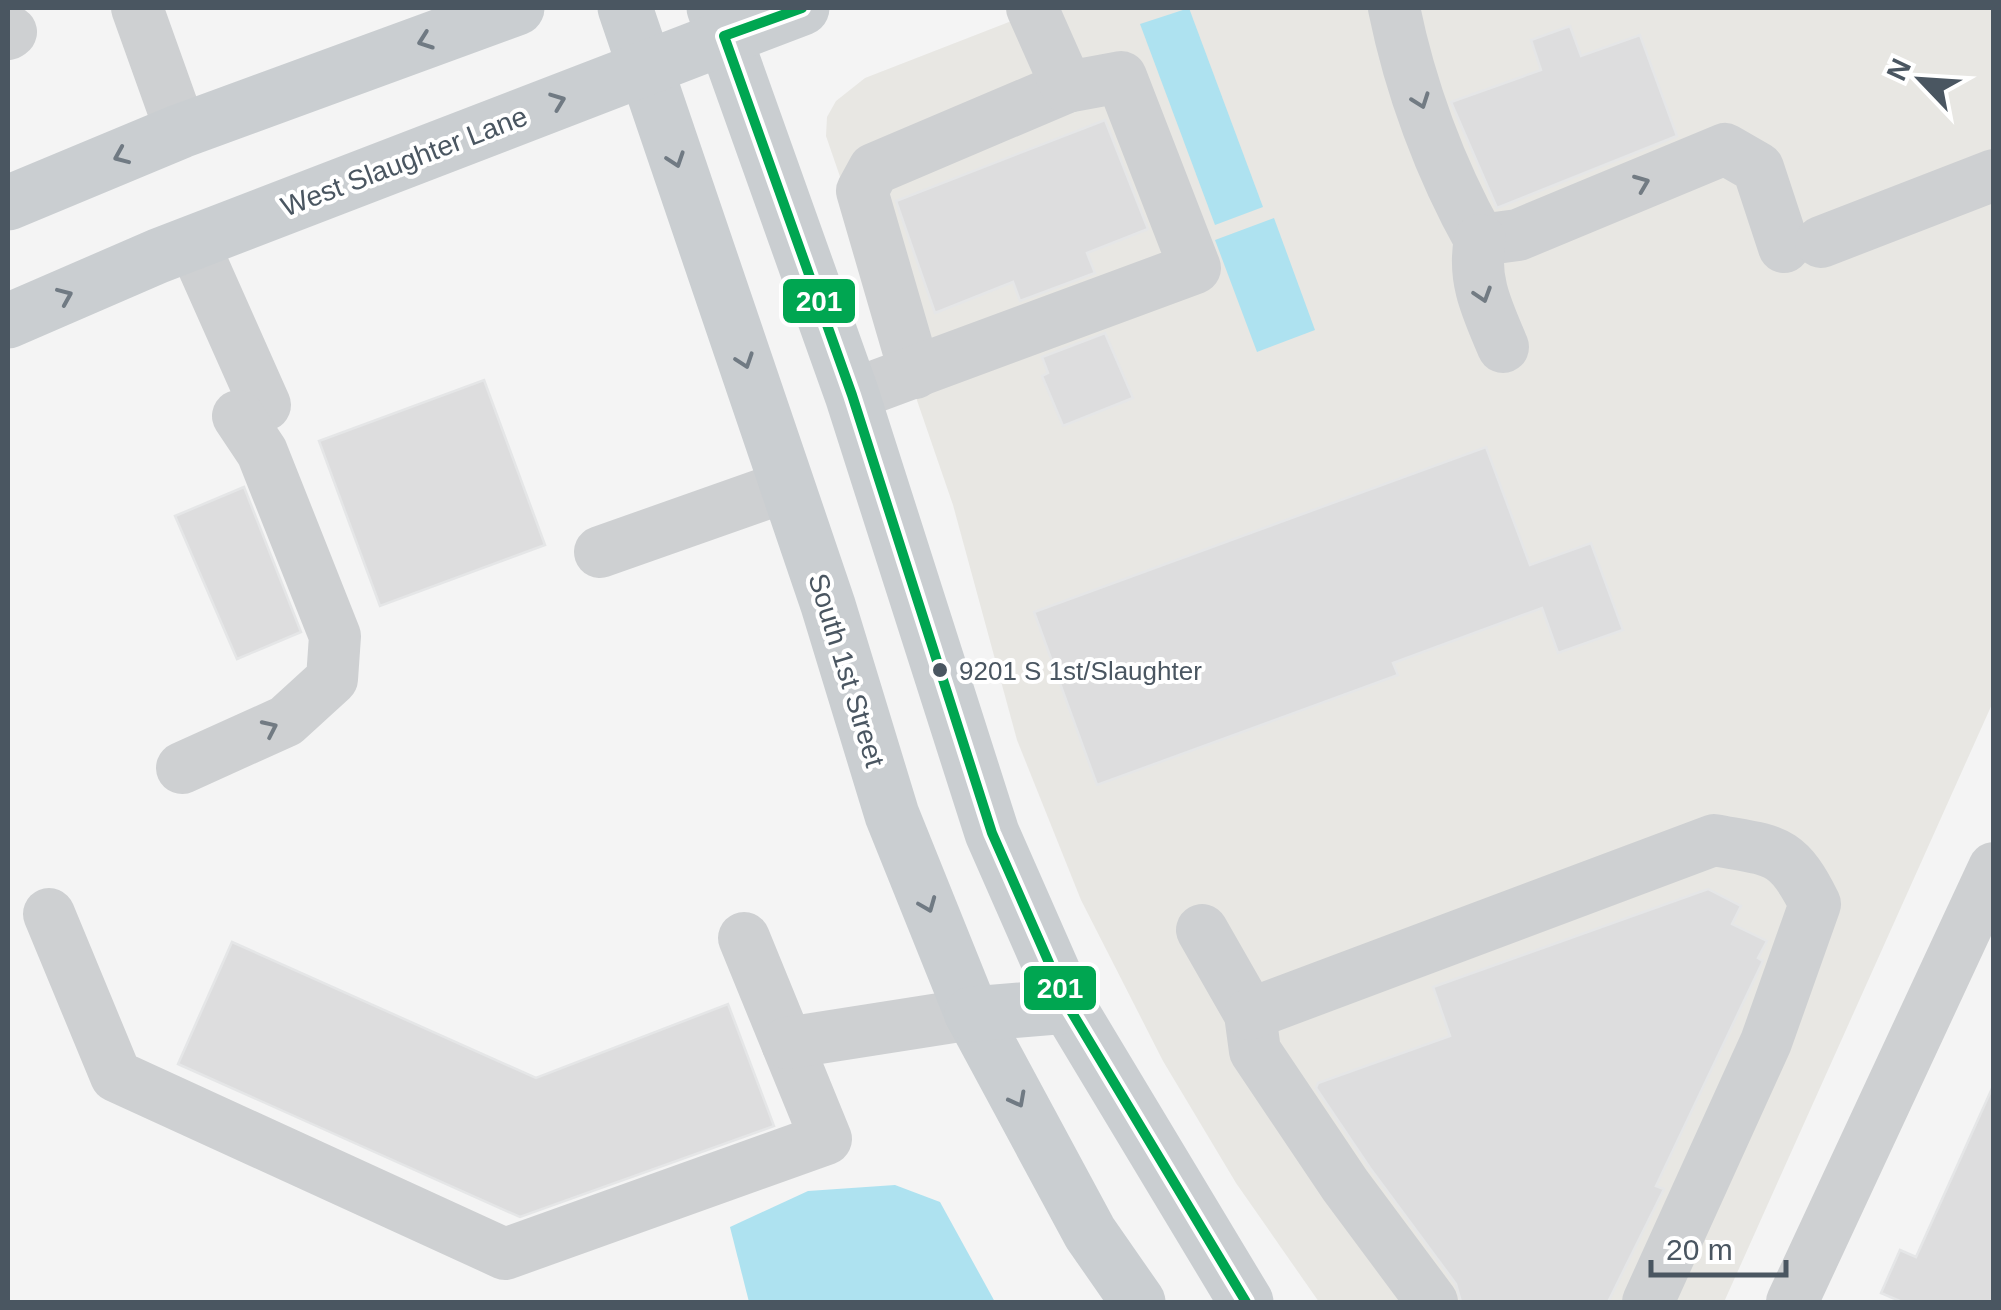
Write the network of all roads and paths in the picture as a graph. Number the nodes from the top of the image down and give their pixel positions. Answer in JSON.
{"nodes":[{"id":1,"x":517,"y":8,"type":"edge"},
{"id":2,"x":625,"y":8,"type":"edge"},
{"id":3,"x":802,"y":8,"type":"edge"},
{"id":4,"x":1032,"y":8,"type":"edge"},
{"id":5,"x":1394,"y":8,"type":"edge"},
{"id":6,"x":144,"y":10,"type":"edge"},
{"id":7,"x":719,"y":22,"type":"edge"},
{"id":8,"x":645,"y":67,"type":"junction"},
{"id":9,"x":1067,"y":88,"type":"junction"},
{"id":10,"x":182,"y":130,"type":"junction"},
{"id":11,"x":1994,"y":176,"type":"edge"},
{"id":12,"x":8,"y":202,"type":"edge"},
{"id":13,"x":1480,"y":240,"type":"junction"},
{"id":14,"x":193,"y":243,"type":"junction"},
{"id":15,"x":8,"y":321,"type":"edge"},
{"id":16,"x":1503,"y":347,"type":"dead end"},
{"id":17,"x":915,"y":373,"type":"junction"},
{"id":18,"x":852,"y":395,"type":"junction"},
{"id":19,"x":788,"y":486,"type":"junction"},
{"id":20,"x":600,"y":552,"type":"dead end"},
{"id":21,"x":182,"y":768,"type":"dead end"},
{"id":22,"x":1994,"y":868,"type":"edge"},
{"id":23,"x":49,"y":914,"type":"dead end"},
{"id":24,"x":1202,"y":930,"type":"dead end"},
{"id":25,"x":744,"y":938,"type":"dead end"},
{"id":26,"x":1068,"y":1006,"type":"junction"},
{"id":27,"x":972,"y":1014,"type":"junction"},
{"id":28,"x":1250,"y":1014,"type":"junction"},
{"id":29,"x":786,"y":1043,"type":"junction"},
{"id":30,"x":1138,"y":1302,"type":"edge"},
{"id":31,"x":1246,"y":1302,"type":"edge"},
{"id":32,"x":1432,"y":1302,"type":"edge"},
{"id":33,"x":1648,"y":1302,"type":"edge"},
{"id":34,"x":1792,"y":1302,"type":"edge"}],
"edges":[{"from":1,"to":10,"type":"main road","one_way":true},
{"from":2,"to":8,"type":"main road","name":"South 1st Street"},
{"from":3,"to":7,"type":"main road","name":"West Slaughter Lane"},
{"from":4,"to":9,"type":"lane"},
{"from":5,"to":13,"type":"lane","one_way":true},
{"from":6,"to":10,"type":"lane"},
{"from":7,"to":8,"type":"main road","name":"West Slaughter Lane"},
{"from":7,"to":18,"type":"main road"},
{"from":14,"to":8,"type":"main road","name":"West Slaughter Lane","one_way":true},
{"from":8,"to":19,"type":"main road","name":"South 1st Street","one_way":true},
{"from":9,"to":17,"type":"lane"},
{"from":9,"to":17,"type":"lane"},
{"from":10,"to":12,"type":"main road","one_way":true},
{"from":13,"to":11,"type":"lane","one_way":true},
{"from":13,"to":16,"type":"lane","one_way":true},
{"from":15,"to":14,"type":"main road","name":"West Slaughter Lane","one_way":true},
{"from":21,"to":14,"type":"lane","one_way":true},
{"from":17,"to":18,"type":"lane"},
{"from":18,"to":26,"type":"main road"},
{"from":19,"to":20,"type":"lane"},
{"from":19,"to":27,"type":"main road","name":"South 1st Street","one_way":true},
{"from":22,"to":34,"type":"lane"},
{"from":23,"to":29,"type":"lane"},
{"from":24,"to":28,"type":"lane"},
{"from":25,"to":29,"type":"lane"},
{"from":26,"to":27,"type":"main road"},
{"from":26,"to":31,"type":"main road"},
{"from":27,"to":29,"type":"lane"},
{"from":27,"to":30,"type":"main road","name":"South 1st Street","one_way":true},
{"from":28,"to":32,"type":"lane"},
{"from":28,"to":33,"type":"lane"}]}
